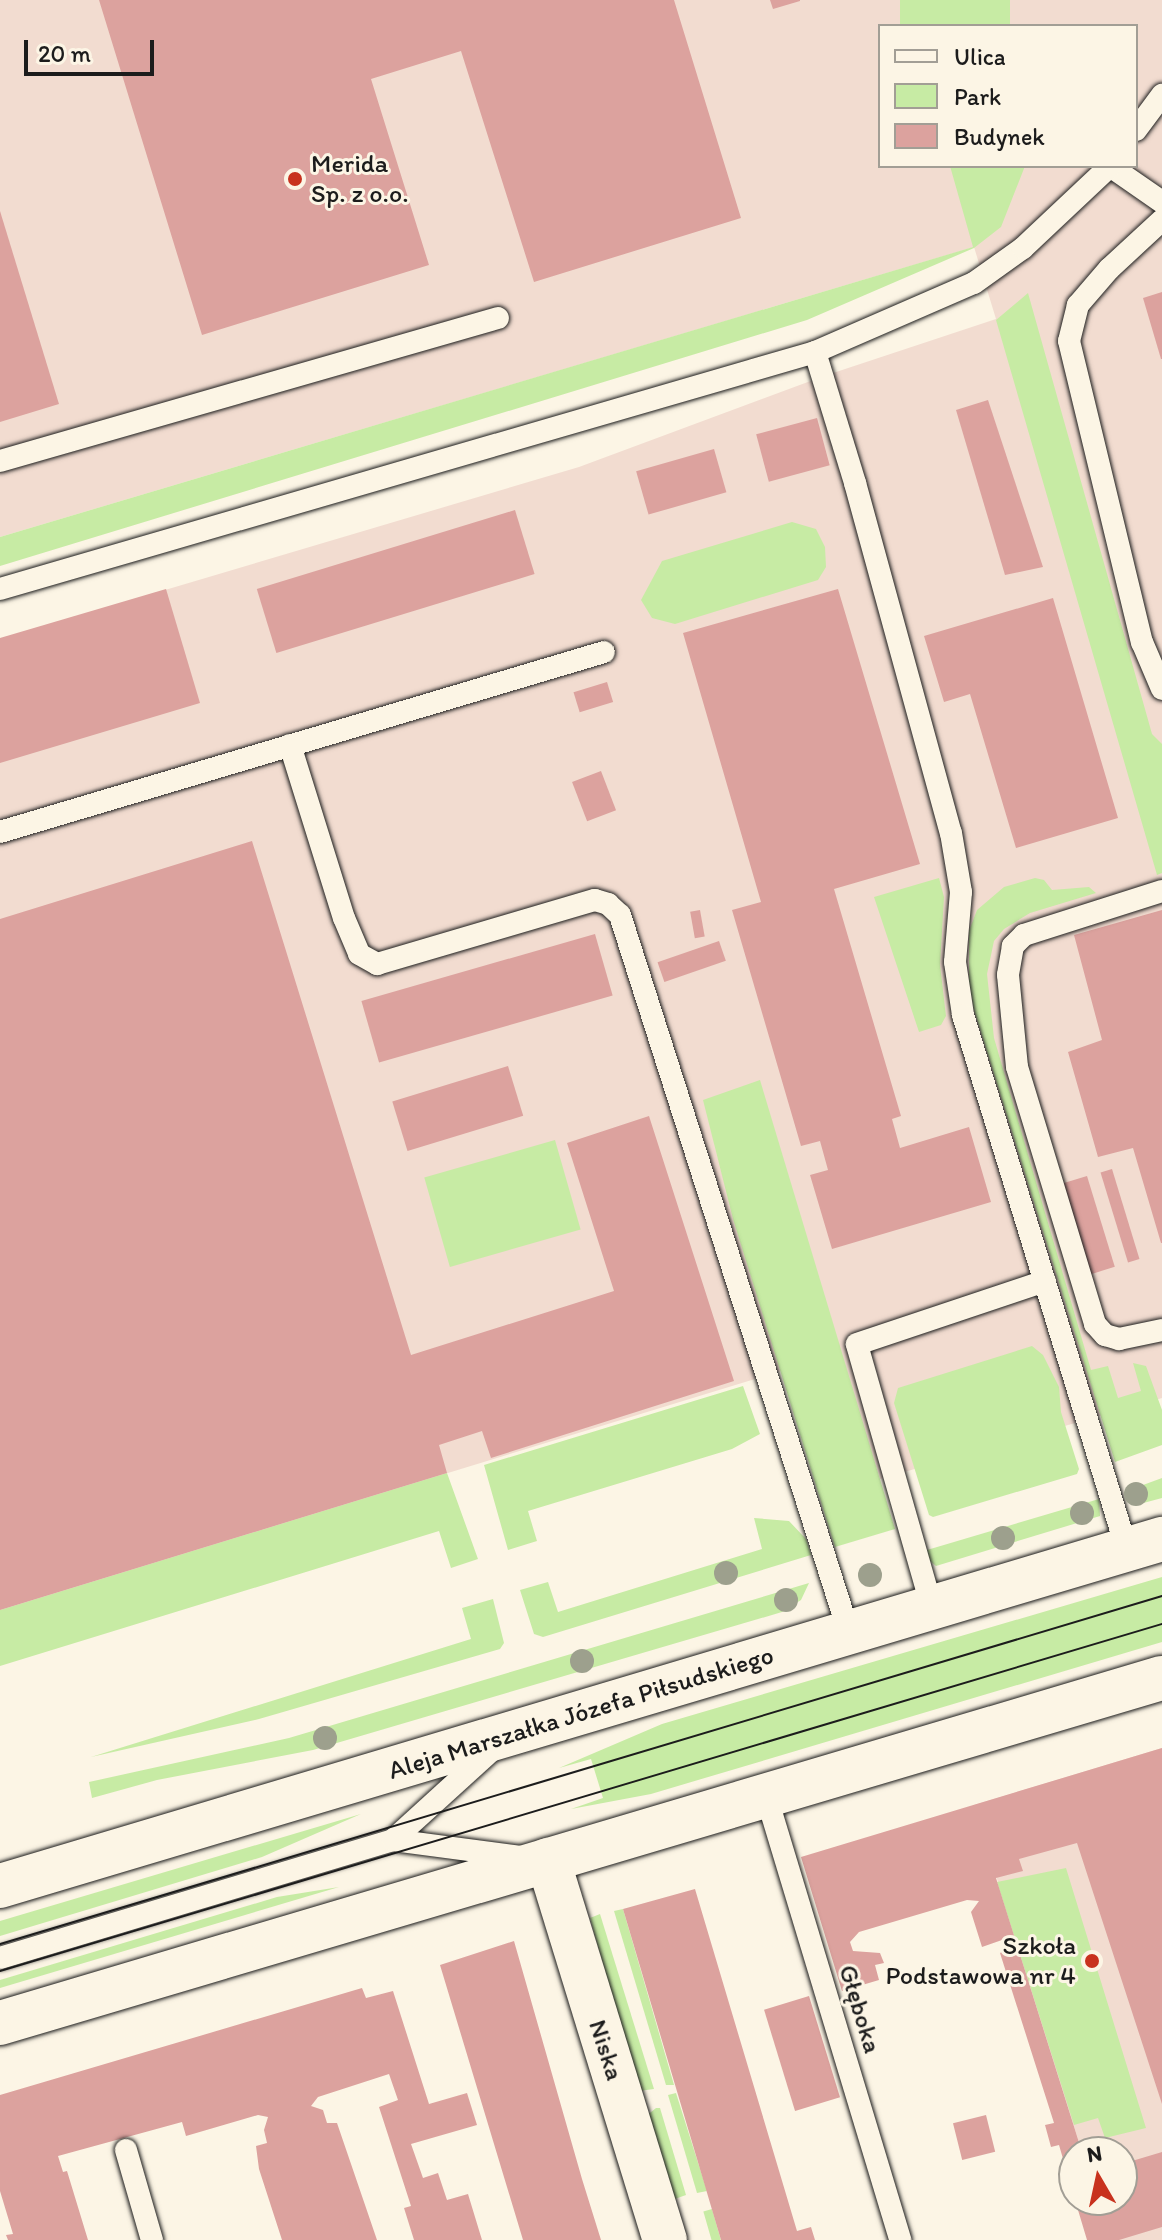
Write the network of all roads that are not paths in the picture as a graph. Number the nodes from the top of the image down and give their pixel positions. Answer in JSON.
{"nodes":[{"id":1,"x":1162,"y":95,"type":"edge"},
{"id":2,"x":1138,"y":127,"type":"edge"},
{"id":3,"x":1108,"y":168,"type":"edge"},
{"id":4,"x":1113,"y":168,"type":"edge"},
{"id":5,"x":1162,"y":202,"type":"edge"},
{"id":6,"x":1162,"y":220,"type":"edge"},
{"id":7,"x":498,"y":318,"type":"dead end"},
{"id":8,"x":815,"y":352,"type":"junction"},
{"id":9,"x":0,"y":461,"type":"edge"},
{"id":10,"x":0,"y":589,"type":"edge"},
{"id":11,"x":604,"y":652,"type":"dead end"},
{"id":12,"x":1162,"y":689,"type":"edge"},
{"id":13,"x":290,"y":745,"type":"junction"},
{"id":14,"x":0,"y":832,"type":"edge"},
{"id":15,"x":1162,"y":891,"type":"edge"},
{"id":16,"x":1045,"y":1281,"type":"junction"},
{"id":17,"x":1162,"y":1331,"type":"edge"},
{"id":18,"x":1144,"y":1545,"type":"edge"},
{"id":19,"x":932,"y":1608,"type":"junction"},
{"id":20,"x":849,"y":1633,"type":"junction"},
{"id":21,"x":1162,"y":1678,"type":"edge"},
{"id":22,"x":511,"y":1733,"type":"junction"},
{"id":23,"x":766,"y":1795,"type":"junction"},
{"id":24,"x":393,"y":1840,"type":"junction"},
{"id":25,"x":548,"y":1860,"type":"junction"},
{"id":26,"x":0,"y":1886,"type":"edge"},
{"id":27,"x":0,"y":1958,"type":"edge"},
{"id":28,"x":0,"y":2023,"type":"edge"},
{"id":29,"x":126,"y":2150,"type":"dead end"},
{"id":30,"x":152,"y":2240,"type":"edge"},
{"id":31,"x":665,"y":2240,"type":"edge"},
{"id":32,"x":900,"y":2240,"type":"edge"}],
"edges":[{"from":1,"to":2,"type":"lane"},
{"from":3,"to":8,"type":"lane"},
{"from":4,"to":5,"type":"lane"},
{"from":6,"to":12,"type":"lane"},
{"from":7,"to":9,"type":"lane"},
{"from":8,"to":10,"type":"lane"},
{"from":8,"to":16,"type":"lane"},
{"from":11,"to":13,"type":"lane"},
{"from":13,"to":14,"type":"lane"},
{"from":13,"to":20,"type":"lane"},
{"from":15,"to":17,"type":"lane"},
{"from":16,"to":18,"type":"lane"},
{"from":16,"to":19,"type":"lane"},
{"from":18,"to":19,"type":"main road","name":"Aleja Marszałka Józefa Piłsudskiego"},
{"from":19,"to":20,"type":"main road","name":"Aleja Marszałka Józefa Piłsudskiego"},
{"from":20,"to":22,"type":"main road","name":"Aleja Marszałka Józefa Piłsudskiego"},
{"from":21,"to":23,"type":"main road"},
{"from":22,"to":24,"type":"lane"},
{"from":22,"to":26,"type":"main road","name":"Aleja Marszałka Józefa Piłsudskiego"},
{"from":23,"to":25,"type":"main road"},
{"from":23,"to":32,"type":"lane","name":"Głęboka"},
{"from":24,"to":25,"type":"lane"},
{"from":24,"to":27,"type":"lane"},
{"from":25,"to":28,"type":"main road"},
{"from":25,"to":31,"type":"main road","name":"Niska"},
{"from":29,"to":30,"type":"lane"}]}
